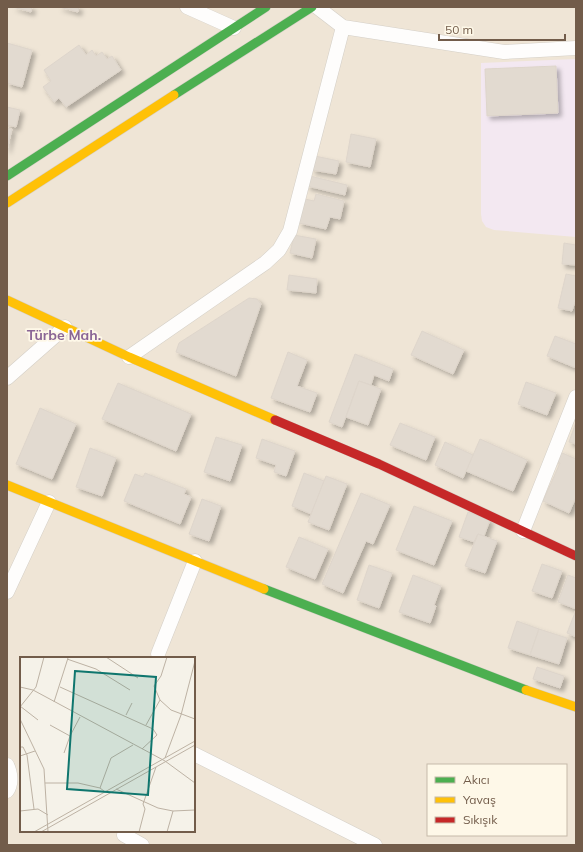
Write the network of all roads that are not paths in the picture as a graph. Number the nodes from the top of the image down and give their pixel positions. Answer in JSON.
{"nodes":[{"id":1,"x":187,"y":7,"type":"edge"},
{"id":2,"x":266,"y":7,"type":"edge"},
{"id":3,"x":312,"y":7,"type":"edge"},
{"id":4,"x":317,"y":7,"type":"edge"},
{"id":5,"x":343,"y":27,"type":"junction"},
{"id":6,"x":234,"y":28,"type":"junction"},
{"id":7,"x":576,"y":48,"type":"edge"},
{"id":8,"x":7,"y":176,"type":"edge"},
{"id":9,"x":7,"y":204,"type":"edge"},
{"id":10,"x":7,"y":300,"type":"edge"},
{"id":11,"x":65,"y":327,"type":"junction"},
{"id":12,"x":129,"y":357,"type":"junction"},
{"id":13,"x":7,"y":378,"type":"edge"},
{"id":14,"x":576,"y":397,"type":"edge"},
{"id":15,"x":7,"y":485,"type":"edge"},
{"id":16,"x":49,"y":502,"type":"junction"},
{"id":17,"x":523,"y":531,"type":"junction"},
{"id":18,"x":576,"y":556,"type":"edge"},
{"id":19,"x":195,"y":561,"type":"junction"},
{"id":20,"x":7,"y":592,"type":"edge"},
{"id":21,"x":158,"y":654,"type":"dead end"},
{"id":22,"x":576,"y":707,"type":"edge"},
{"id":23,"x":195,"y":755,"type":"edge"},
{"id":24,"x":7,"y":765,"type":"edge"},
{"id":25,"x":7,"y":791,"type":"edge"},
{"id":26,"x":124,"y":835,"type":"dead end"},
{"id":27,"x":142,"y":845,"type":"edge"},
{"id":28,"x":375,"y":845,"type":"edge"}],
"edges":[{"from":1,"to":6,"type":"street"},
{"from":2,"to":6,"type":"street"},
{"from":3,"to":9,"type":"street"},
{"from":4,"to":5,"type":"street"},
{"from":5,"to":7,"type":"street"},
{"from":5,"to":12,"type":"street"},
{"from":6,"to":8,"type":"street"},
{"from":10,"to":11,"type":"street"},
{"from":11,"to":12,"type":"street"},
{"from":11,"to":13,"type":"street"},
{"from":12,"to":17,"type":"street"},
{"from":14,"to":17,"type":"street"},
{"from":15,"to":16,"type":"street"},
{"from":16,"to":19,"type":"street"},
{"from":16,"to":20,"type":"street"},
{"from":17,"to":18,"type":"street"},
{"from":19,"to":21,"type":"street"},
{"from":19,"to":22,"type":"street"},
{"from":23,"to":28,"type":"street"},
{"from":24,"to":25,"type":"street"},
{"from":26,"to":27,"type":"street"}]}
